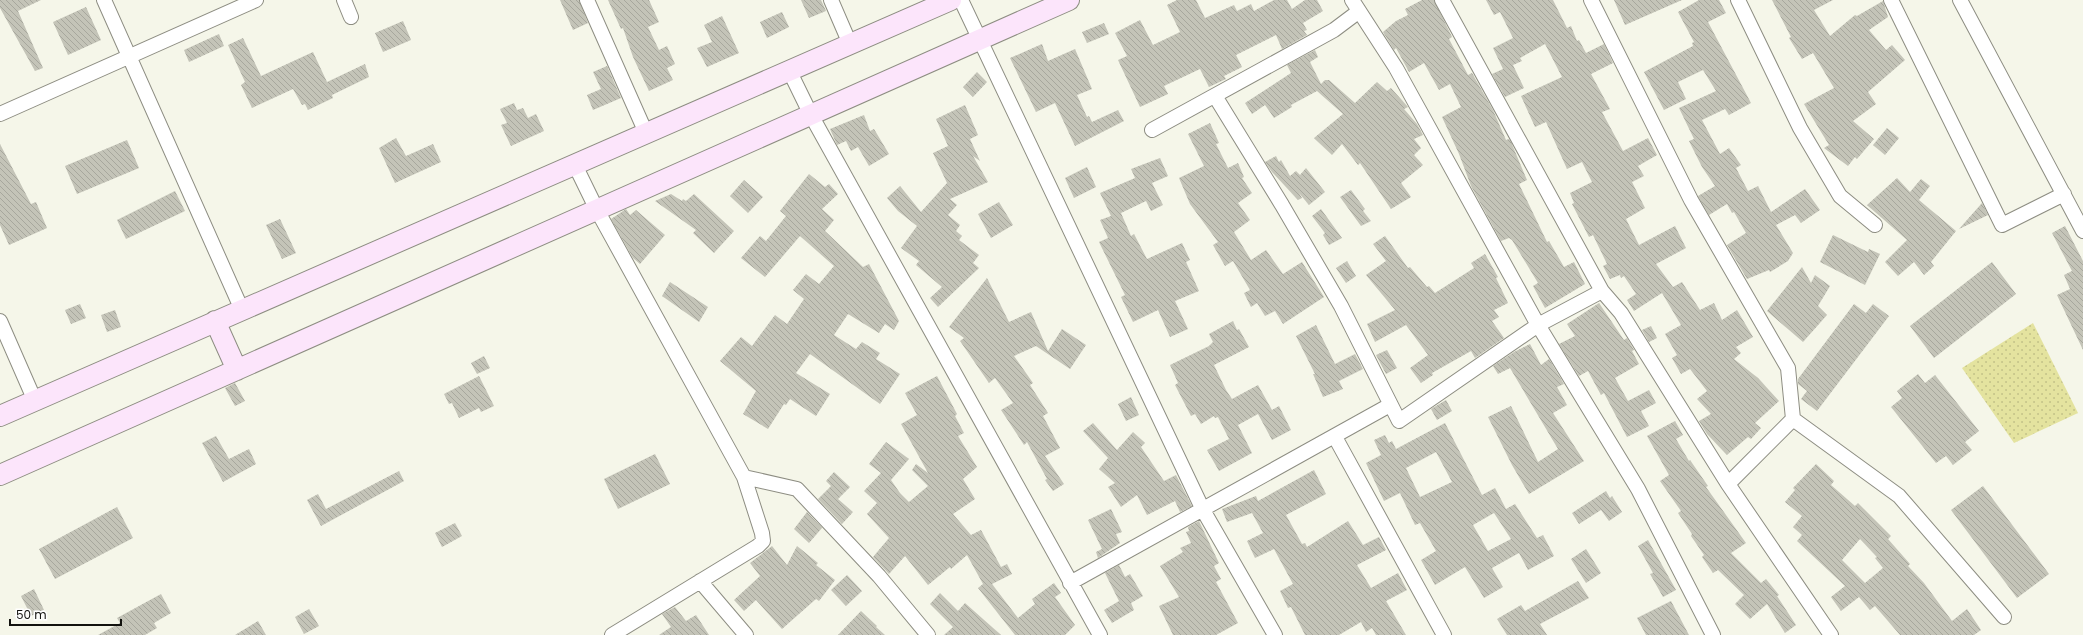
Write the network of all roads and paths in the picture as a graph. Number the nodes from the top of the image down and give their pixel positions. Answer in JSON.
{"nodes":[{"id":1,"x":104,"y":0,"type":"edge"},
{"id":2,"x":256,"y":0,"type":"edge"},
{"id":3,"x":344,"y":0,"type":"edge"},
{"id":4,"x":587,"y":0,"type":"edge"},
{"id":5,"x":831,"y":0,"type":"edge"},
{"id":6,"x":952,"y":0,"type":"edge"},
{"id":7,"x":961,"y":0,"type":"edge"},
{"id":8,"x":1069,"y":0,"type":"edge"},
{"id":9,"x":1442,"y":0,"type":"edge"},
{"id":10,"x":1591,"y":0,"type":"edge"},
{"id":11,"x":1738,"y":0,"type":"edge"},
{"id":12,"x":1891,"y":0,"type":"edge"},
{"id":13,"x":1960,"y":0,"type":"edge"},
{"id":14,"x":1355,"y":6,"type":"edge"},
{"id":15,"x":351,"y":17,"type":"dead end"},
{"id":16,"x":980,"y":40,"type":"junction"},
{"id":17,"x":850,"y":44,"type":"junction"},
{"id":18,"x":129,"y":56,"type":"junction"},
{"id":19,"x":789,"y":70,"type":"junction"},
{"id":20,"x":1215,"y":96,"type":"junction"},
{"id":21,"x":0,"y":114,"type":"edge"},
{"id":22,"x":811,"y":115,"type":"junction"},
{"id":23,"x":1152,"y":130,"type":"dead end"},
{"id":24,"x":646,"y":133,"type":"junction"},
{"id":25,"x":575,"y":164,"type":"junction"},
{"id":26,"x":2064,"y":194,"type":"junction"},
{"id":27,"x":597,"y":210,"type":"junction"},
{"id":28,"x":1875,"y":225,"type":"dead end"},
{"id":29,"x":2083,"y":231,"type":"edge"},
{"id":30,"x":1602,"y":291,"type":"junction"},
{"id":31,"x":242,"y":310,"type":"junction"},
{"id":32,"x":0,"y":321,"type":"edge"},
{"id":33,"x":216,"y":321,"type":"junction"},
{"id":34,"x":1538,"y":325,"type":"junction"},
{"id":35,"x":237,"y":370,"type":"junction"},
{"id":36,"x":35,"y":400,"type":"junction"},
{"id":37,"x":1390,"y":405,"type":"junction"},
{"id":38,"x":0,"y":416,"type":"edge"},
{"id":39,"x":1793,"y":420,"type":"junction"},
{"id":40,"x":1335,"y":437,"type":"junction"},
{"id":41,"x":0,"y":475,"type":"edge"},
{"id":42,"x":744,"y":477,"type":"junction"},
{"id":43,"x":1728,"y":484,"type":"junction"},
{"id":44,"x":1203,"y":510,"type":"junction"},
{"id":45,"x":700,"y":581,"type":"junction"},
{"id":46,"x":1070,"y":583,"type":"junction"},
{"id":47,"x":2004,"y":617,"type":"dead end"},
{"id":48,"x":612,"y":635,"type":"edge"},
{"id":49,"x":746,"y":635,"type":"edge"},
{"id":50,"x":928,"y":635,"type":"edge"},
{"id":51,"x":1100,"y":635,"type":"edge"},
{"id":52,"x":1275,"y":635,"type":"edge"},
{"id":53,"x":1444,"y":635,"type":"edge"},
{"id":54,"x":1714,"y":635,"type":"edge"},
{"id":55,"x":1831,"y":635,"type":"edge"}],
"edges":[{"from":1,"to":18,"type":"street"},
{"from":2,"to":18,"type":"street"},
{"from":3,"to":15,"type":"street"},
{"from":4,"to":24,"type":"street"},
{"from":5,"to":17,"type":"street"},
{"from":6,"to":17,"type":"main road"},
{"from":7,"to":16,"type":"street"},
{"from":8,"to":16,"type":"main road"},
{"from":9,"to":30,"type":"street"},
{"from":10,"to":39,"type":"street"},
{"from":11,"to":28,"type":"street"},
{"from":12,"to":26,"type":"street"},
{"from":13,"to":26,"type":"street"},
{"from":14,"to":20,"type":"street"},
{"from":14,"to":34,"type":"street"},
{"from":16,"to":22,"type":"main road"},
{"from":16,"to":44,"type":"street"},
{"from":17,"to":19,"type":"main road"},
{"from":18,"to":21,"type":"street"},
{"from":18,"to":31,"type":"street"},
{"from":19,"to":22,"type":"street"},
{"from":19,"to":24,"type":"main road"},
{"from":20,"to":23,"type":"street"},
{"from":20,"to":37,"type":"street"},
{"from":22,"to":27,"type":"main road"},
{"from":22,"to":46,"type":"street"},
{"from":24,"to":25,"type":"main road"},
{"from":25,"to":27,"type":"street"},
{"from":25,"to":31,"type":"main road"},
{"from":26,"to":29,"type":"street"},
{"from":27,"to":35,"type":"main road"},
{"from":27,"to":42,"type":"street"},
{"from":30,"to":34,"type":"street"},
{"from":30,"to":43,"type":"street"},
{"from":31,"to":33,"type":"main road"},
{"from":32,"to":36,"type":"street"},
{"from":33,"to":35,"type":"main road"},
{"from":33,"to":36,"type":"main road"},
{"from":34,"to":37,"type":"street"},
{"from":34,"to":54,"type":"street"},
{"from":35,"to":41,"type":"main road"},
{"from":36,"to":38,"type":"main road"},
{"from":37,"to":40,"type":"street"},
{"from":39,"to":43,"type":"street"},
{"from":39,"to":47,"type":"street"},
{"from":40,"to":44,"type":"street"},
{"from":40,"to":53,"type":"street"},
{"from":42,"to":45,"type":"street"},
{"from":42,"to":50,"type":"street"},
{"from":43,"to":55,"type":"street"},
{"from":44,"to":46,"type":"street"},
{"from":44,"to":52,"type":"street"},
{"from":45,"to":48,"type":"street"},
{"from":45,"to":49,"type":"street"},
{"from":46,"to":51,"type":"street"}]}
